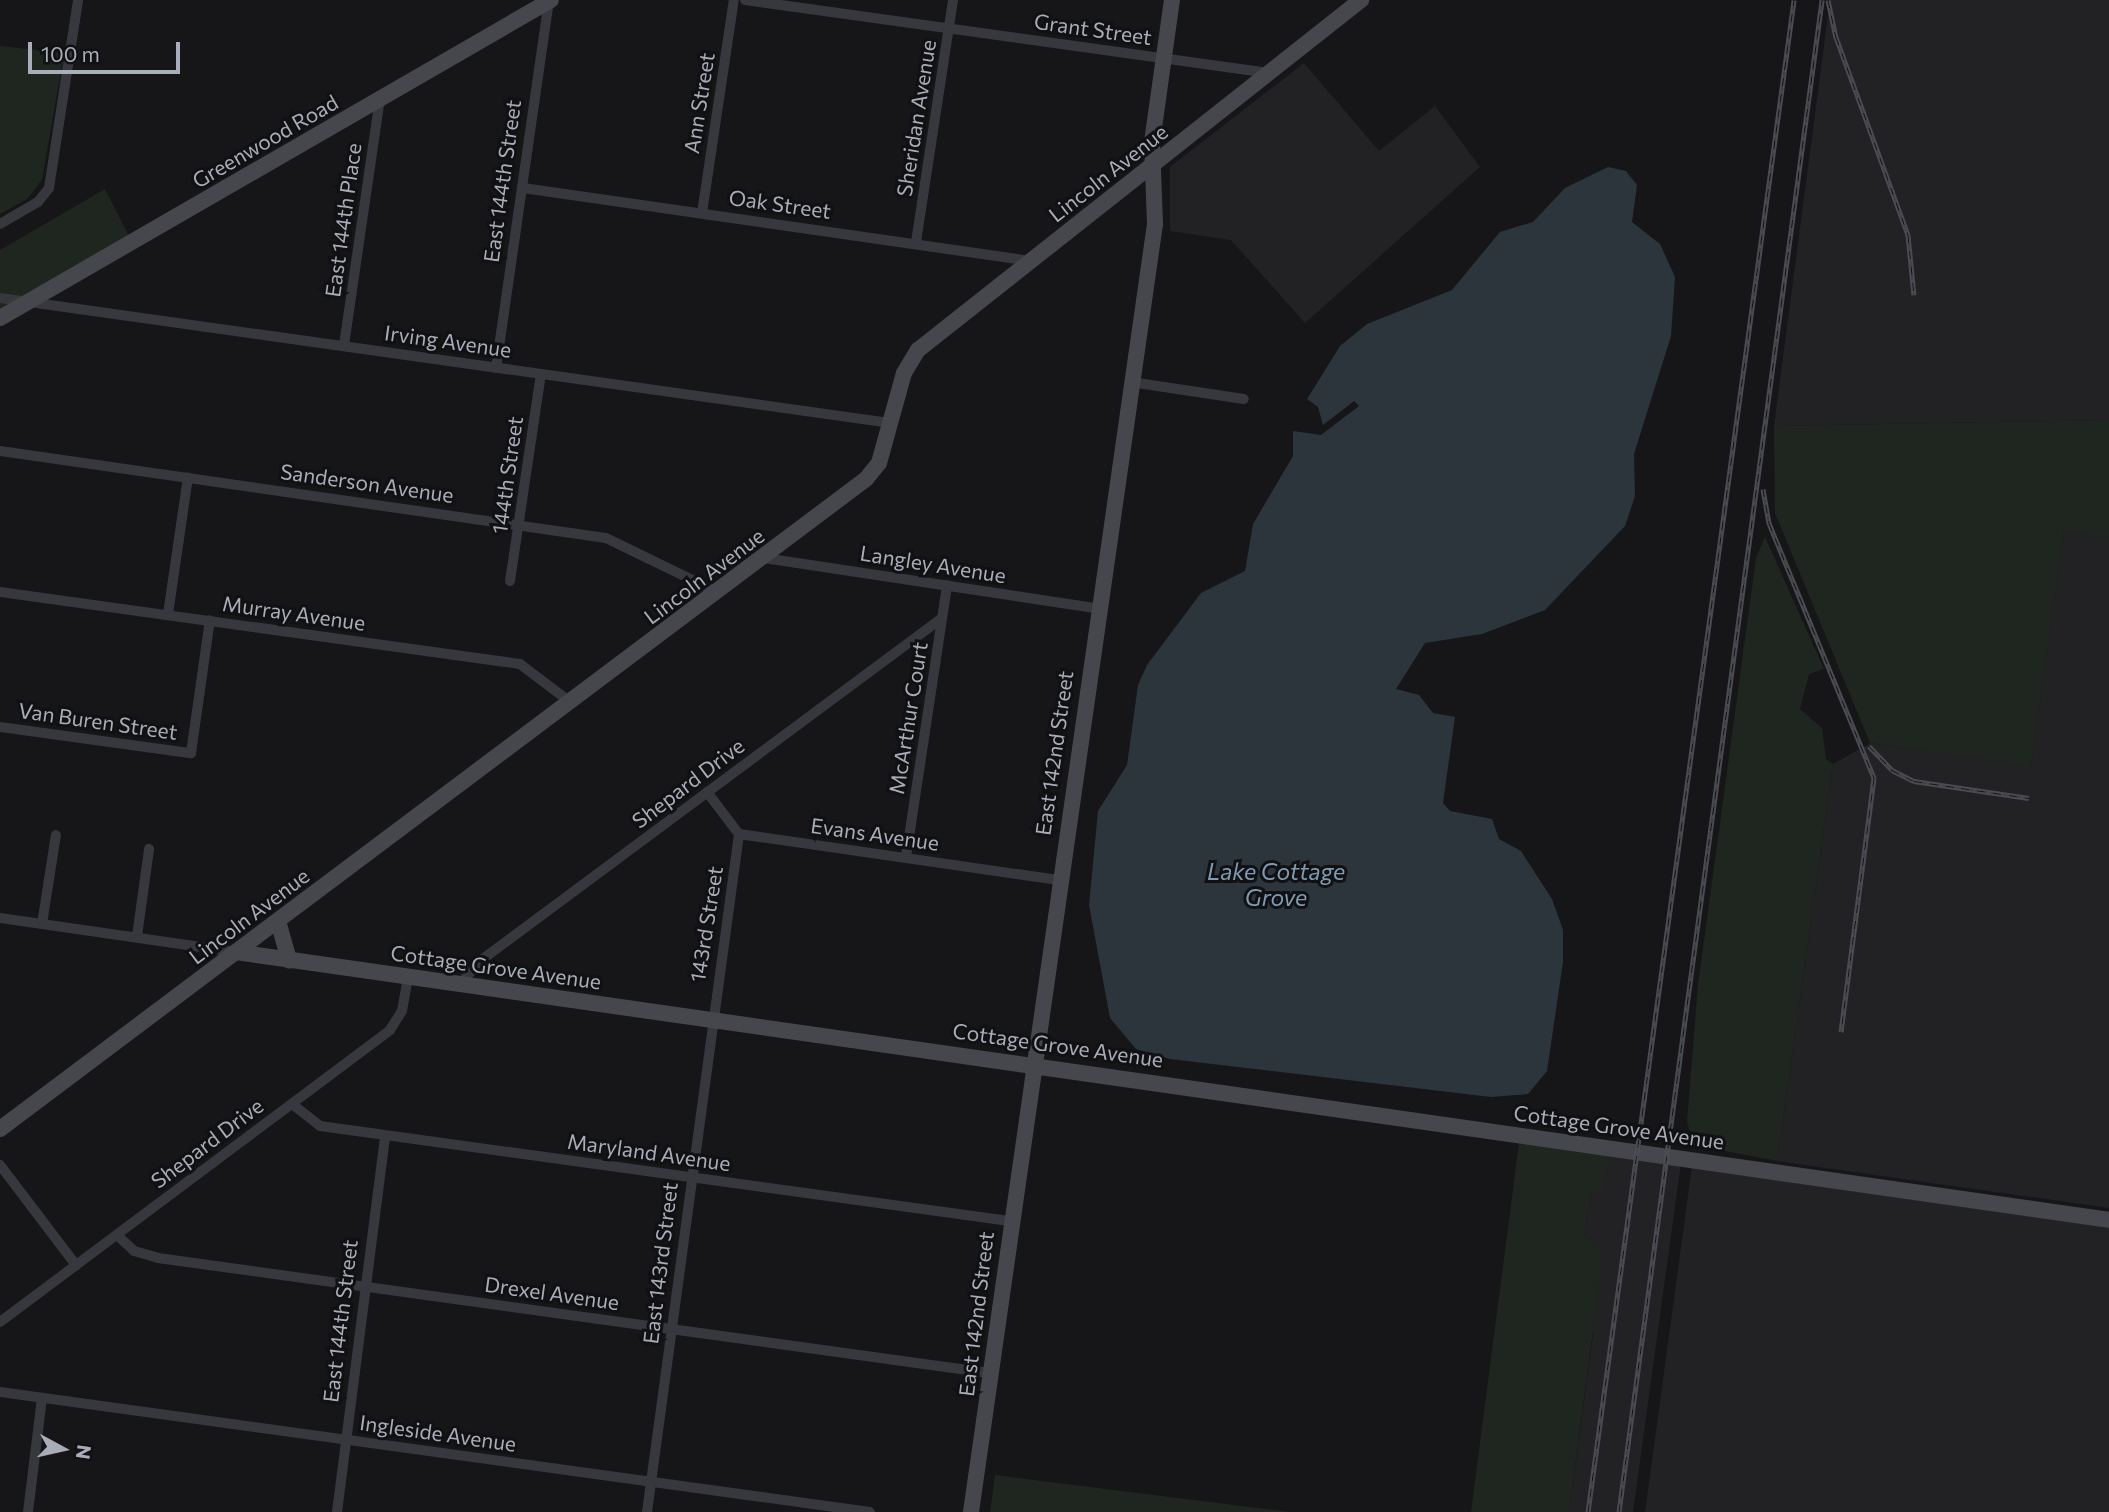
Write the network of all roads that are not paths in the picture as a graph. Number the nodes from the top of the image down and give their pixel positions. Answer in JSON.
{"nodes":[{"id":1,"x":78,"y":0,"type":"edge"},
{"id":2,"x":550,"y":0,"type":"edge"},
{"id":3,"x":734,"y":0,"type":"edge"},
{"id":4,"x":745,"y":0,"type":"edge"},
{"id":5,"x":953,"y":0,"type":"edge"},
{"id":6,"x":1172,"y":0,"type":"edge"},
{"id":7,"x":1361,"y":0,"type":"edge"},
{"id":8,"x":949,"y":28,"type":"junction"},
{"id":9,"x":1164,"y":58,"type":"junction"},
{"id":10,"x":1269,"y":73,"type":"junction"},
{"id":11,"x":380,"y":99,"type":"junction"},
{"id":12,"x":1154,"y":163,"type":"junction"},
{"id":13,"x":523,"y":188,"type":"junction"},
{"id":14,"x":702,"y":213,"type":"junction"},
{"id":15,"x":0,"y":224,"type":"edge"},
{"id":16,"x":916,"y":243,"type":"junction"},
{"id":17,"x":1031,"y":261,"type":"junction"},
{"id":18,"x":0,"y":298,"type":"edge"},
{"id":19,"x":27,"y":302,"type":"junction"},
{"id":20,"x":0,"y":318,"type":"edge"},
{"id":21,"x":344,"y":345,"type":"junction"},
{"id":22,"x":496,"y":368,"type":"junction"},
{"id":23,"x":541,"y":374,"type":"junction"},
{"id":24,"x":1131,"y":382,"type":"junction"},
{"id":25,"x":1244,"y":399,"type":"dead end"},
{"id":26,"x":891,"y":423,"type":"junction"},
{"id":27,"x":0,"y":451,"type":"edge"},
{"id":28,"x":188,"y":478,"type":"junction"},
{"id":29,"x":519,"y":523,"type":"junction"},
{"id":30,"x":764,"y":558,"type":"junction"},
{"id":31,"x":510,"y":581,"type":"dead end"},
{"id":32,"x":947,"y":585,"type":"junction"},
{"id":33,"x":0,"y":592,"type":"edge"},
{"id":34,"x":717,"y":592,"type":"junction"},
{"id":35,"x":1097,"y":608,"type":"junction"},
{"id":36,"x":168,"y":614,"type":"junction"},
{"id":37,"x":942,"y":618,"type":"junction"},
{"id":38,"x":210,"y":621,"type":"junction"},
{"id":39,"x":570,"y":702,"type":"junction"},
{"id":40,"x":0,"y":727,"type":"edge"},
{"id":41,"x":707,"y":792,"type":"junction"},
{"id":42,"x":739,"y":834,"type":"junction"},
{"id":43,"x":56,"y":835,"type":"dead end"},
{"id":44,"x":149,"y":849,"type":"dead end"},
{"id":45,"x":906,"y":857,"type":"junction"},
{"id":46,"x":1057,"y":880,"type":"junction"},
{"id":47,"x":0,"y":918,"type":"edge"},
{"id":48,"x":278,"y":921,"type":"junction"},
{"id":49,"x":43,"y":923,"type":"junction"},
{"id":50,"x":137,"y":936,"type":"junction"},
{"id":51,"x":236,"y":952,"type":"junction"},
{"id":52,"x":289,"y":960,"type":"junction"},
{"id":53,"x":408,"y":976,"type":"junction"},
{"id":54,"x":461,"y":983,"type":"junction"},
{"id":55,"x":711,"y":1019,"type":"junction"},
{"id":56,"x":1031,"y":1061,"type":"junction"},
{"id":57,"x":292,"y":1104,"type":"junction"},
{"id":58,"x":0,"y":1129,"type":"edge"},
{"id":59,"x":385,"y":1136,"type":"junction"},
{"id":60,"x":0,"y":1165,"type":"edge"},
{"id":61,"x":691,"y":1177,"type":"junction"},
{"id":62,"x":2109,"y":1220,"type":"edge"},
{"id":63,"x":1009,"y":1221,"type":"junction"},
{"id":64,"x":117,"y":1235,"type":"junction"},
{"id":65,"x":76,"y":1265,"type":"junction"},
{"id":66,"x":366,"y":1287,"type":"junction"},
{"id":67,"x":0,"y":1322,"type":"edge"},
{"id":68,"x":671,"y":1328,"type":"junction"},
{"id":69,"x":989,"y":1373,"type":"junction"},
{"id":70,"x":0,"y":1392,"type":"edge"},
{"id":71,"x":42,"y":1398,"type":"junction"},
{"id":72,"x":346,"y":1440,"type":"junction"},
{"id":73,"x":651,"y":1482,"type":"junction"},
{"id":74,"x":27,"y":1512,"type":"edge"},
{"id":75,"x":337,"y":1512,"type":"edge"},
{"id":76,"x":647,"y":1512,"type":"edge"},
{"id":77,"x":870,"y":1512,"type":"edge"},
{"id":78,"x":971,"y":1512,"type":"edge"}],
"edges":[{"from":1,"to":15,"type":"street"},
{"from":2,"to":11,"type":"street","name":"Greenwood Road"},
{"from":2,"to":13,"type":"street","name":"East 144th Street"},
{"from":3,"to":14,"type":"street","name":"Ann Street"},
{"from":4,"to":8,"type":"street","name":"Grant Street"},
{"from":5,"to":8,"type":"street","name":"Sheridan Avenue"},
{"from":6,"to":9,"type":"street","name":"East 142nd Street"},
{"from":7,"to":10,"type":"street","name":"Lincoln Avenue"},
{"from":8,"to":9,"type":"street","name":"Grant Street"},
{"from":8,"to":16,"type":"street","name":"Sheridan Avenue"},
{"from":9,"to":10,"type":"street","name":"Grant Street"},
{"from":9,"to":12,"type":"street","name":"East 142nd Street"},
{"from":10,"to":12,"type":"street","name":"Lincoln Avenue"},
{"from":11,"to":19,"type":"street","name":"Greenwood Road"},
{"from":11,"to":21,"type":"street","name":"East 144th Place"},
{"from":12,"to":17,"type":"street","name":"Lincoln Avenue"},
{"from":12,"to":24,"type":"street","name":"East 142nd Street"},
{"from":13,"to":14,"type":"street","name":"Oak Street"},
{"from":13,"to":22,"type":"street","name":"East 144th Street"},
{"from":14,"to":16,"type":"street","name":"Oak Street"},
{"from":16,"to":17,"type":"street","name":"Oak Street"},
{"from":17,"to":26,"type":"street","name":"Lincoln Avenue"},
{"from":18,"to":19,"type":"street","name":"Irving Avenue"},
{"from":19,"to":20,"type":"street","name":"Greenwood Road"},
{"from":19,"to":21,"type":"street","name":"Irving Avenue"},
{"from":21,"to":22,"type":"street","name":"Irving Avenue"},
{"from":22,"to":23,"type":"street","name":"Irving Avenue"},
{"from":23,"to":26,"type":"street","name":"Irving Avenue"},
{"from":23,"to":29,"type":"street","name":"144th Street"},
{"from":24,"to":25,"type":"street"},
{"from":24,"to":35,"type":"street","name":"East 142nd Street"},
{"from":26,"to":30,"type":"street","name":"Lincoln Avenue"},
{"from":27,"to":28,"type":"street","name":"Sanderson Avenue"},
{"from":28,"to":29,"type":"street","name":"Sanderson Avenue"},
{"from":28,"to":36,"type":"street"},
{"from":29,"to":31,"type":"street","name":"144th Street"},
{"from":29,"to":34,"type":"street","name":"Sanderson Avenue"},
{"from":30,"to":32,"type":"street","name":"Langley Avenue"},
{"from":30,"to":34,"type":"street","name":"Lincoln Avenue"},
{"from":32,"to":35,"type":"street","name":"Langley Avenue"},
{"from":32,"to":37,"type":"street","name":"McArthur Court"},
{"from":33,"to":36,"type":"street","name":"Murray Avenue"},
{"from":34,"to":39,"type":"street","name":"Lincoln Avenue"},
{"from":35,"to":46,"type":"street","name":"East 142nd Street"},
{"from":36,"to":38,"type":"street","name":"Murray Avenue"},
{"from":37,"to":41,"type":"street","name":"Shepard Drive"},
{"from":37,"to":45,"type":"street","name":"McArthur Court"},
{"from":38,"to":39,"type":"street","name":"Murray Avenue"},
{"from":38,"to":40,"type":"street","name":"Van Buren Street"},
{"from":39,"to":48,"type":"street","name":"Lincoln Avenue"},
{"from":41,"to":42,"type":"street"},
{"from":41,"to":54,"type":"street","name":"Shepard Drive"},
{"from":42,"to":45,"type":"street","name":"Evans Avenue"},
{"from":42,"to":55,"type":"street","name":"143rd Street"},
{"from":43,"to":49,"type":"street"},
{"from":44,"to":50,"type":"street"},
{"from":45,"to":46,"type":"street","name":"Evans Avenue"},
{"from":46,"to":56,"type":"street","name":"East 142nd Street"},
{"from":47,"to":49,"type":"street","name":"Cottage Grove Avenue"},
{"from":48,"to":51,"type":"street","name":"Lincoln Avenue"},
{"from":48,"to":52,"type":"street"},
{"from":49,"to":50,"type":"street","name":"Cottage Grove Avenue"},
{"from":50,"to":51,"type":"street","name":"Cottage Grove Avenue"},
{"from":51,"to":52,"type":"street","name":"Cottage Grove Avenue"},
{"from":51,"to":58,"type":"street","name":"Lincoln Avenue"},
{"from":52,"to":53,"type":"street","name":"Cottage Grove Avenue"},
{"from":53,"to":54,"type":"street","name":"Cottage Grove Avenue"},
{"from":53,"to":57,"type":"street","name":"Shepard Drive"},
{"from":54,"to":55,"type":"street","name":"Cottage Grove Avenue"},
{"from":55,"to":56,"type":"street","name":"Cottage Grove Avenue"},
{"from":55,"to":61,"type":"street","name":"East 143rd Street"},
{"from":56,"to":62,"type":"street","name":"Cottage Grove Avenue"},
{"from":56,"to":63,"type":"street","name":"East 142nd Street"},
{"from":57,"to":59,"type":"street","name":"Maryland Avenue"},
{"from":57,"to":64,"type":"street","name":"Shepard Drive"},
{"from":59,"to":61,"type":"street","name":"Maryland Avenue"},
{"from":59,"to":66,"type":"street","name":"East 144th Street"},
{"from":60,"to":65,"type":"street"},
{"from":61,"to":63,"type":"street","name":"Maryland Avenue"},
{"from":61,"to":68,"type":"street","name":"East 143rd Street"},
{"from":63,"to":69,"type":"street","name":"East 142nd Street"},
{"from":64,"to":65,"type":"street","name":"Shepard Drive"},
{"from":64,"to":66,"type":"street","name":"Drexel Avenue"},
{"from":65,"to":67,"type":"street","name":"Shepard Drive"},
{"from":66,"to":68,"type":"street","name":"Drexel Avenue"},
{"from":66,"to":72,"type":"street","name":"East 144th Street"},
{"from":68,"to":69,"type":"street","name":"Drexel Avenue"},
{"from":68,"to":73,"type":"street","name":"East 143rd Street"},
{"from":69,"to":78,"type":"street","name":"East 142nd Street"},
{"from":70,"to":71,"type":"street","name":"Ingleside Avenue"},
{"from":71,"to":72,"type":"street","name":"Ingleside Avenue"},
{"from":71,"to":74,"type":"street"},
{"from":72,"to":73,"type":"street","name":"Ingleside Avenue"},
{"from":72,"to":75,"type":"street","name":"East 144th Street"},
{"from":73,"to":76,"type":"street","name":"East 143rd Street"},
{"from":73,"to":77,"type":"street","name":"Ingleside Avenue"}]}
